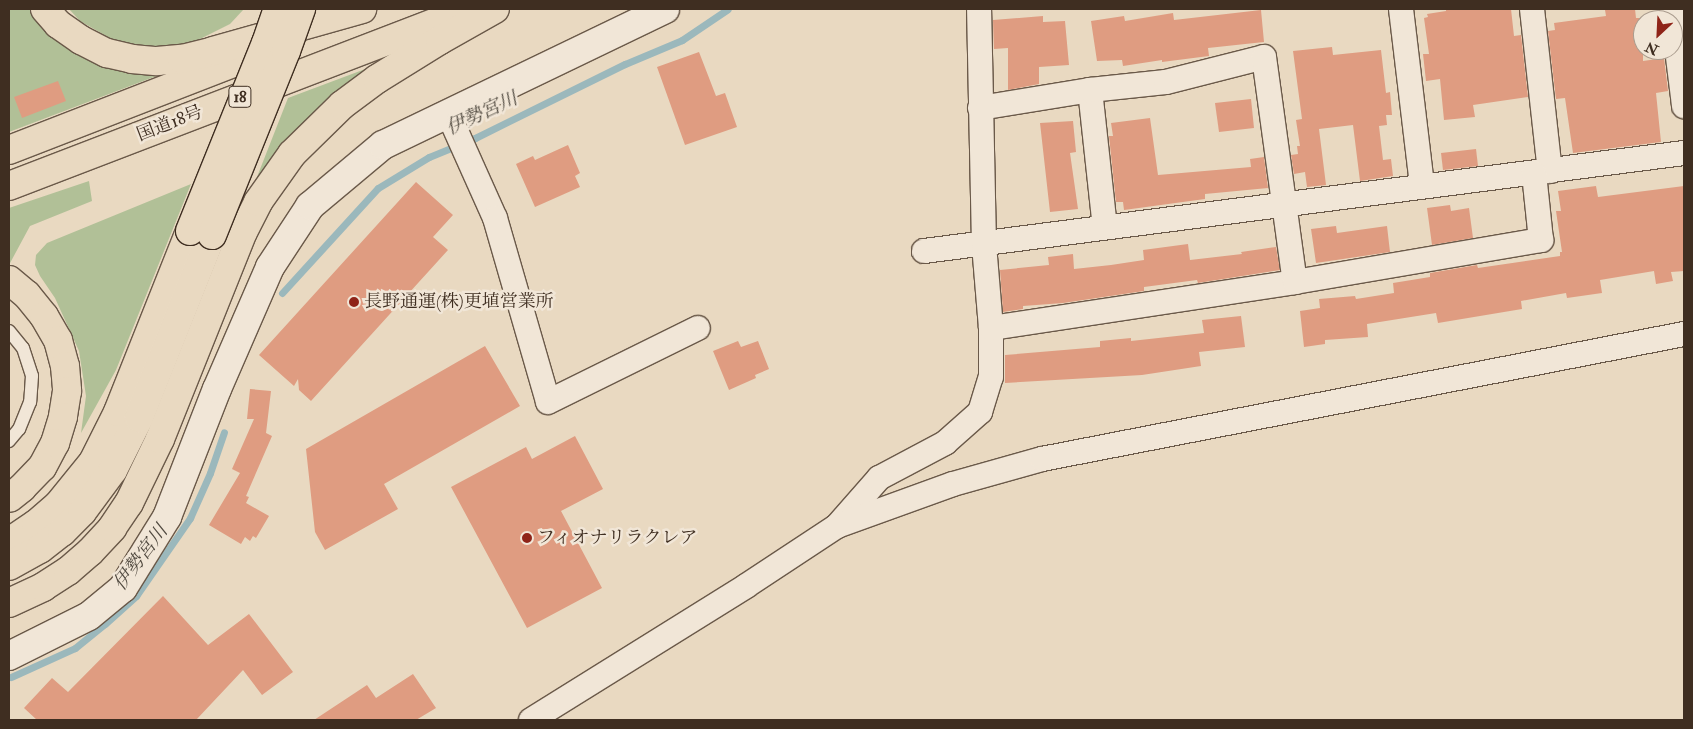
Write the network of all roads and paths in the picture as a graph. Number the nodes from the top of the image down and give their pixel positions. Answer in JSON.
{"nodes":[{"id":1,"x":45,"y":9,"type":"edge"},
{"id":2,"x":278,"y":9,"type":"edge"},
{"id":3,"x":301,"y":9,"type":"edge"},
{"id":4,"x":362,"y":9,"type":"edge"},
{"id":5,"x":373,"y":9,"type":"edge"},
{"id":6,"x":471,"y":9,"type":"edge"},
{"id":7,"x":495,"y":9,"type":"edge"},
{"id":8,"x":665,"y":9,"type":"edge"},
{"id":9,"x":979,"y":9,"type":"edge"},
{"id":10,"x":1401,"y":9,"type":"edge"},
{"id":11,"x":1532,"y":9,"type":"edge"},
{"id":12,"x":1672,"y":9,"type":"edge"},
{"id":13,"x":1090,"y":90,"type":"junction"},
{"id":14,"x":1684,"y":106,"type":"edge"},
{"id":15,"x":980,"y":108,"type":"junction"},
{"id":16,"x":452,"y":123,"type":"junction"},
{"id":17,"x":9,"y":150,"type":"edge"},
{"id":18,"x":1684,"y":153,"type":"edge"},
{"id":19,"x":1542,"y":172,"type":"junction"},
{"id":20,"x":9,"y":186,"type":"edge"},
{"id":21,"x":1422,"y":186,"type":"junction"},
{"id":22,"x":1286,"y":203,"type":"junction"},
{"id":23,"x":1105,"y":227,"type":"junction"},
{"id":24,"x":201,"y":233,"type":"junction"},
{"id":25,"x":984,"y":245,"type":"junction"},
{"id":26,"x":924,"y":251,"type":"dead end"},
{"id":27,"x":9,"y":280,"type":"edge"},
{"id":28,"x":1295,"y":282,"type":"junction"},
{"id":29,"x":698,"y":328,"type":"dead end"},
{"id":30,"x":991,"y":328,"type":"junction"},
{"id":31,"x":9,"y":331,"type":"edge"},
{"id":32,"x":1684,"y":334,"type":"edge"},
{"id":33,"x":9,"y":441,"type":"edge"},
{"id":34,"x":9,"y":498,"type":"edge"},
{"id":35,"x":837,"y":526,"type":"junction"},
{"id":36,"x":9,"y":542,"type":"edge"},
{"id":37,"x":9,"y":566,"type":"edge"},
{"id":38,"x":9,"y":603,"type":"edge"},
{"id":39,"x":9,"y":656,"type":"edge"},
{"id":40,"x":531,"y":720,"type":"edge"}],
"edges":[{"from":1,"to":4,"type":"highway"},
{"from":2,"to":24,"type":"highway","bridge":true},
{"from":3,"to":24,"type":"highway","bridge":true},
{"from":5,"to":17,"type":"highway","name":"国道18号","number":"18"},
{"from":6,"to":20,"type":"highway","name":"国道18号","number":"18"},
{"from":7,"to":38,"type":"highway"},
{"from":8,"to":16,"type":"street"},
{"from":9,"to":15,"type":"street"},
{"from":10,"to":21,"type":"street"},
{"from":11,"to":19,"type":"street"},
{"from":12,"to":14,"type":"street"},
{"from":13,"to":15,"type":"street"},
{"from":13,"to":22,"type":"street"},
{"from":13,"to":23,"type":"street"},
{"from":15,"to":25,"type":"street"},
{"from":16,"to":29,"type":"street"},
{"from":16,"to":39,"type":"street"},
{"from":18,"to":19,"type":"street"},
{"from":19,"to":21,"type":"street"},
{"from":19,"to":28,"type":"street"},
{"from":21,"to":22,"type":"street"},
{"from":22,"to":23,"type":"street"},
{"from":22,"to":28,"type":"street"},
{"from":23,"to":25,"type":"street"},
{"from":24,"to":36,"type":"highway"},
{"from":24,"to":37,"type":"highway"},
{"from":25,"to":26,"type":"street"},
{"from":25,"to":30,"type":"street"},
{"from":27,"to":34,"type":"highway"},
{"from":28,"to":30,"type":"street"},
{"from":30,"to":35,"type":"street"},
{"from":31,"to":33,"type":"lane"},
{"from":32,"to":35,"type":"street"},
{"from":35,"to":40,"type":"street"}]}
